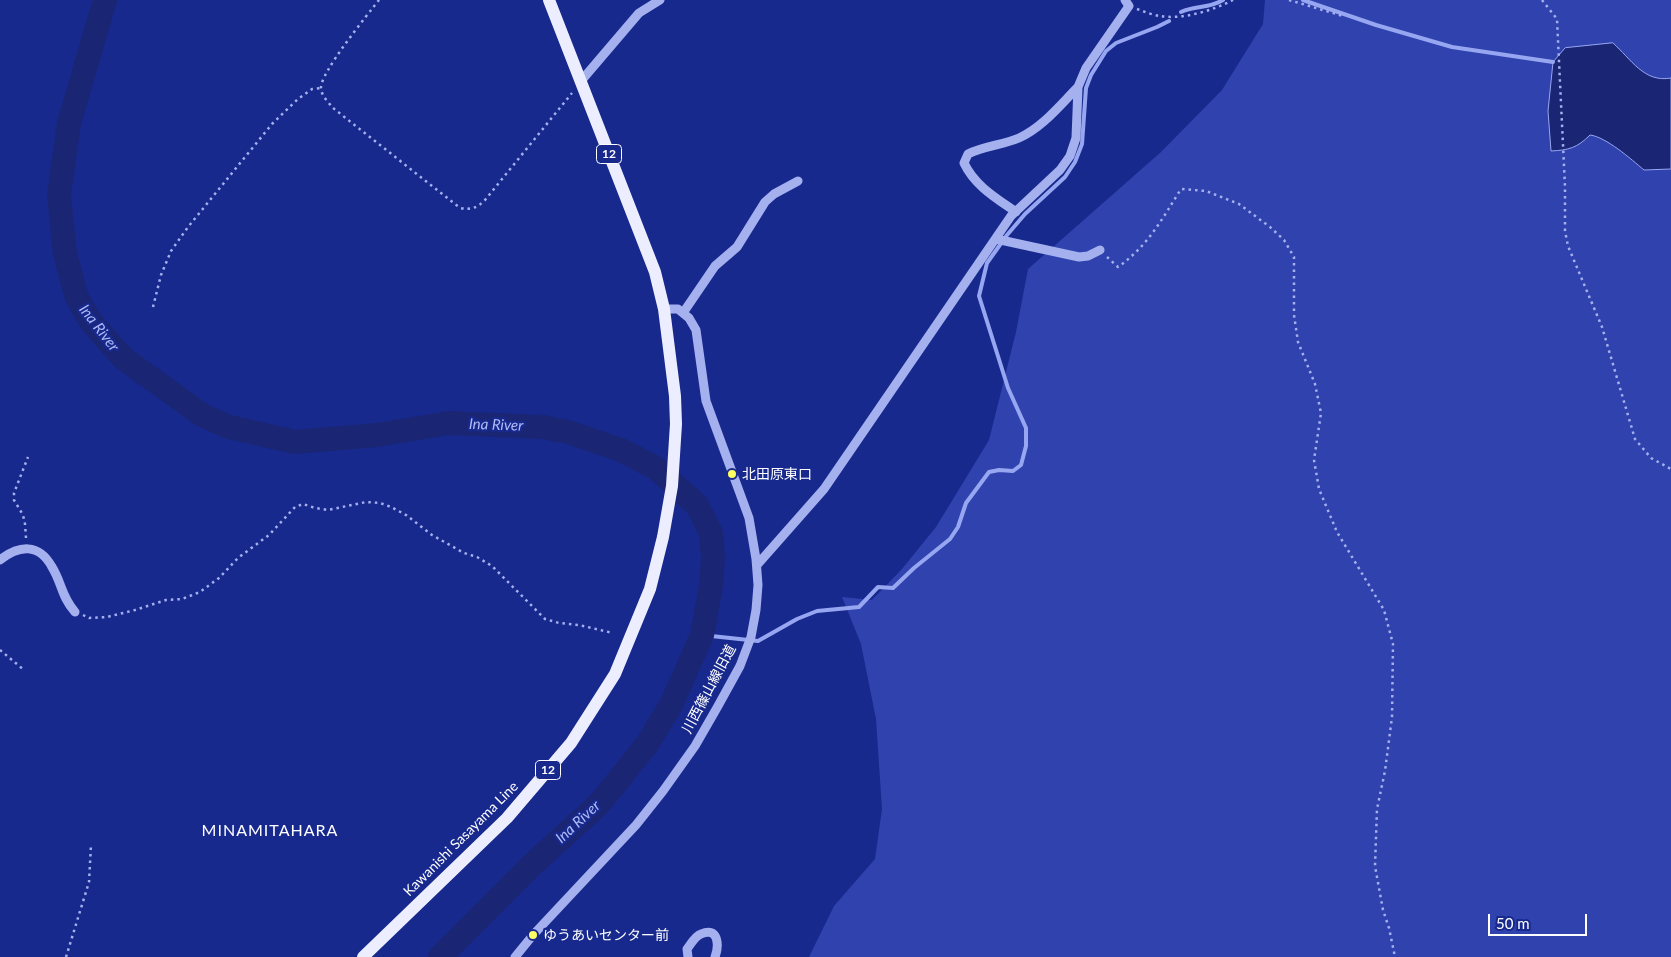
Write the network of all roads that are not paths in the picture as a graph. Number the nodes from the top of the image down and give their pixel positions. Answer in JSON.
{"nodes":[{"id":1,"x":549,"y":0,"type":"edge"},
{"id":2,"x":660,"y":0,"type":"edge"},
{"id":3,"x":1127,"y":3,"type":"edge"},
{"id":4,"x":581,"y":81,"type":"junction"},
{"id":5,"x":1078,"y":87,"type":"junction"},
{"id":6,"x":798,"y":182,"type":"dead end"},
{"id":7,"x":1016,"y":212,"type":"junction"},
{"id":8,"x":1001,"y":240,"type":"junction"},
{"id":9,"x":1100,"y":250,"type":"road end"},
{"id":10,"x":664,"y":309,"type":"junction"},
{"id":11,"x":683,"y":313,"type":"junction"},
{"id":12,"x":0,"y":560,"type":"edge"},
{"id":13,"x":757,"y":565,"type":"junction"},
{"id":14,"x":75,"y":612,"type":"road end"},
{"id":15,"x":363,"y":957,"type":"edge"},
{"id":16,"x":515,"y":957,"type":"edge"},
{"id":17,"x":688,"y":957,"type":"edge"},
{"id":18,"x":715,"y":957,"type":"edge"}],
"edges":[{"from":1,"to":4,"type":"main road","name":"Kawanishi Sasayama Line","number":"12"},
{"from":2,"to":4,"type":"street"},
{"from":3,"to":5,"type":"street"},
{"from":4,"to":10,"type":"main road","name":"Kawanishi Sasayama Line","number":"12"},
{"from":5,"to":7,"type":"street"},
{"from":5,"to":7,"type":"street"},
{"from":6,"to":11,"type":"street"},
{"from":7,"to":8,"type":"street"},
{"from":8,"to":9,"type":"street"},
{"from":8,"to":13,"type":"street"},
{"from":10,"to":11,"type":"street"},
{"from":10,"to":15,"type":"main road","name":"Kawanishi Sasayama Line","number":"12"},
{"from":11,"to":13,"type":"street","name":"川西篠山線旧道"},
{"from":12,"to":14,"type":"street"},
{"from":13,"to":16,"type":"street","name":"川西篠山線旧道"},
{"from":17,"to":18,"type":"street"}]}
